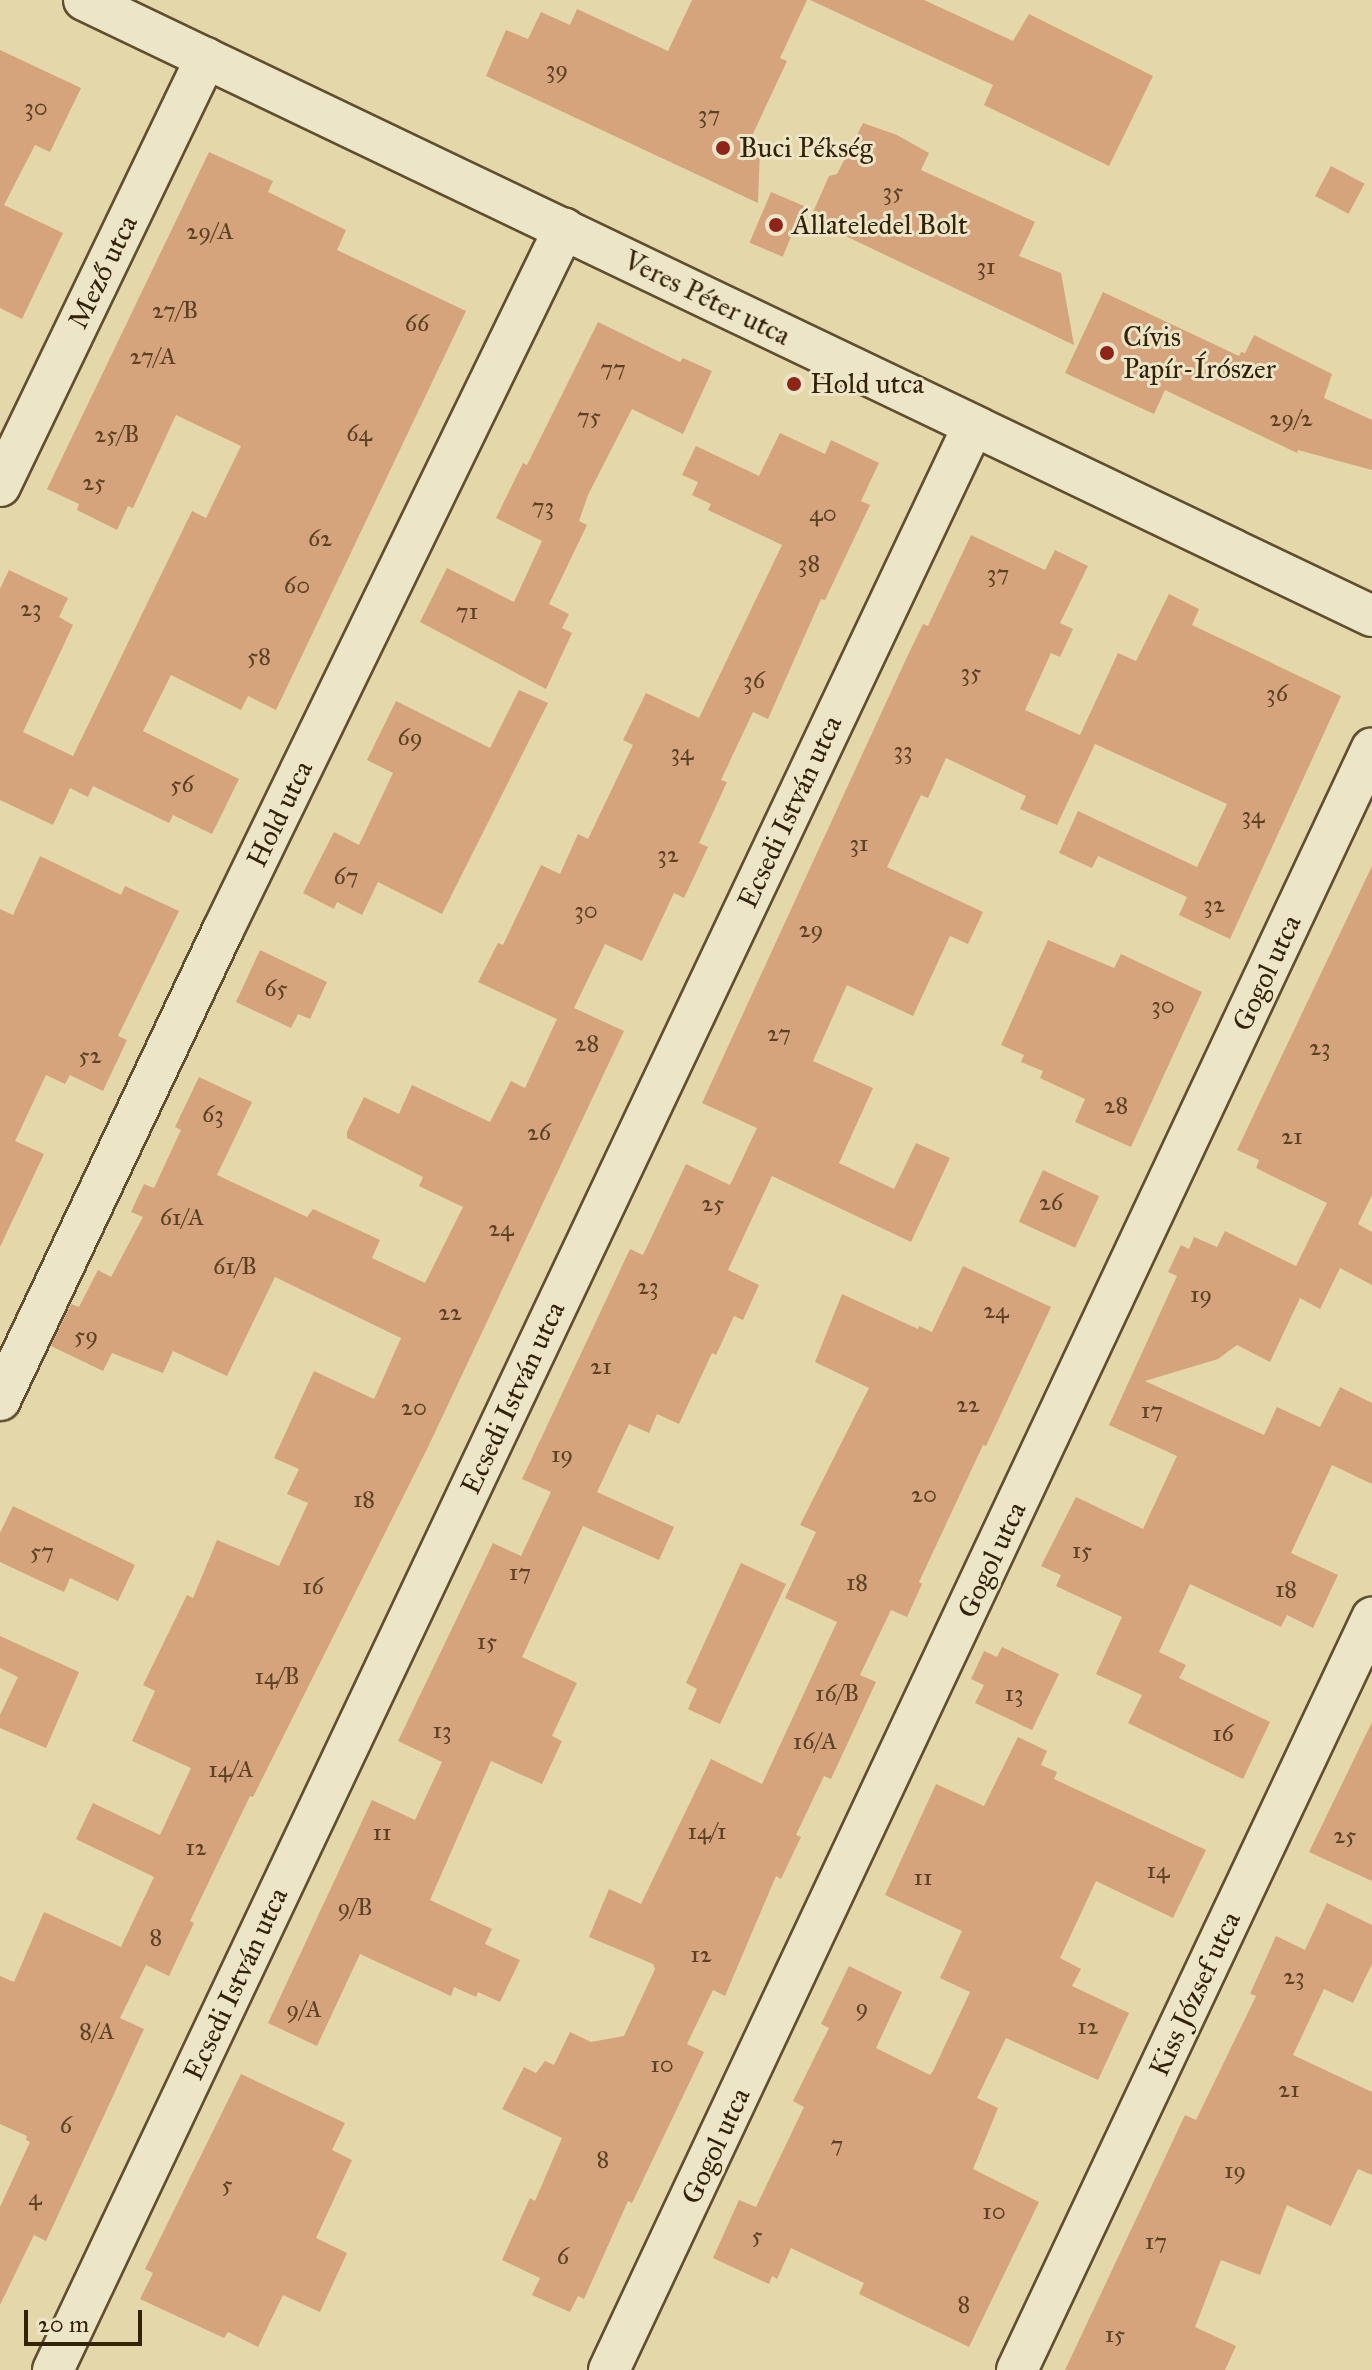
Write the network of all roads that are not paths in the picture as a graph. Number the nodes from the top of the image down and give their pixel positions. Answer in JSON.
{"nodes":[{"id":1,"x":84,"y":0,"type":"edge"},
{"id":2,"x":206,"y":58,"type":"junction"},
{"id":3,"x":564,"y":229,"type":"junction"},
{"id":4,"x":973,"y":426,"type":"junction"},
{"id":5,"x":0,"y":486,"type":"edge"},
{"id":6,"x":1372,"y":616,"type":"edge"},
{"id":7,"x":1372,"y":748,"type":"edge"},
{"id":8,"x":0,"y":1400,"type":"edge"},
{"id":9,"x":1372,"y":1618,"type":"edge"},
{"id":10,"x":53,"y":2370,"type":"edge"},
{"id":11,"x":609,"y":2370,"type":"edge"},
{"id":12,"x":1017,"y":2370,"type":"edge"}],
"edges":[{"from":1,"to":2,"type":"street","name":"Veres Péter utca"},
{"from":2,"to":3,"type":"street","name":"Veres Péter utca"},
{"from":2,"to":5,"type":"street","name":"Mező utca"},
{"from":3,"to":4,"type":"street","name":"Veres Péter utca"},
{"from":3,"to":8,"type":"street","name":"Hold utca"},
{"from":4,"to":6,"type":"street","name":"Veres Péter utca"},
{"from":4,"to":10,"type":"street","name":"Ecsedi István utca"},
{"from":7,"to":11,"type":"street","name":"Gogol utca"},
{"from":9,"to":12,"type":"street","name":"Kiss József utca"}]}
